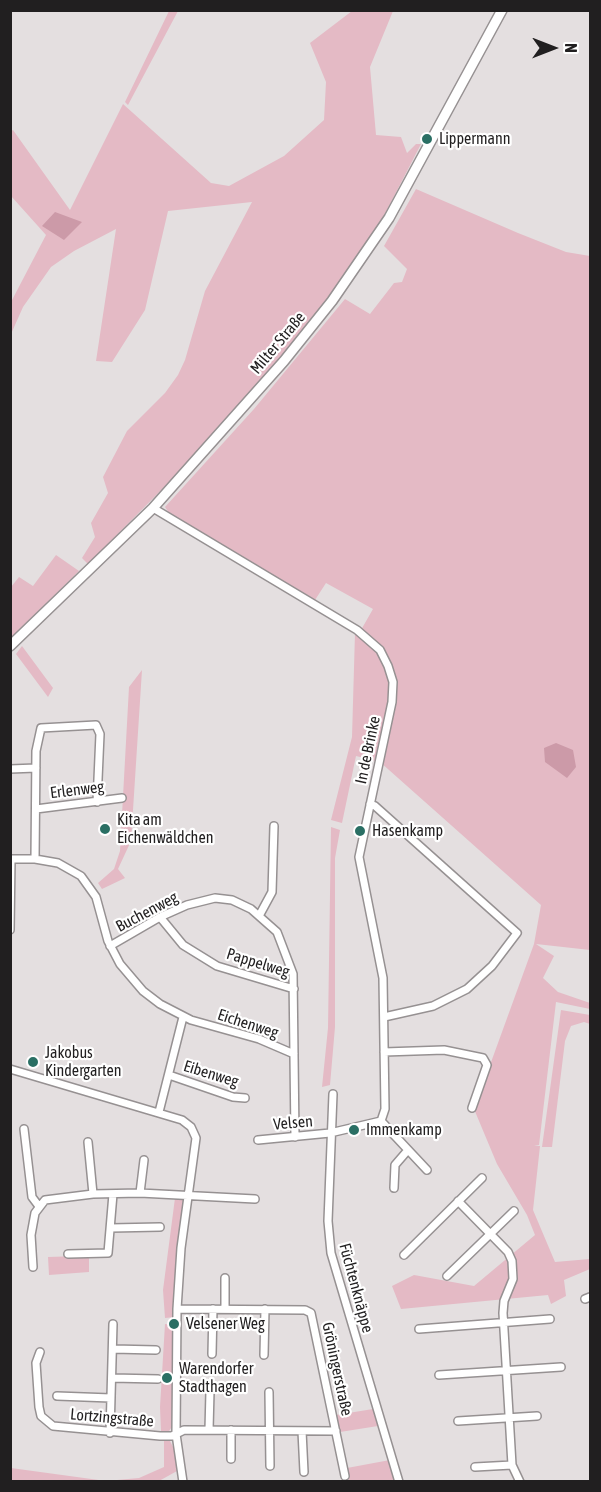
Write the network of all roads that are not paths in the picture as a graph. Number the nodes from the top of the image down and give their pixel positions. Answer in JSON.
{"nodes":[{"id":1,"x":502,"y":10,"type":"edge"},
{"id":2,"x":153,"y":508,"type":"junction"},
{"id":3,"x":10,"y":646,"type":"edge"},
{"id":4,"x":36,"y":768,"type":"junction"},
{"id":5,"x":10,"y":769,"type":"edge"},
{"id":6,"x":122,"y":798,"type":"dead end"},
{"id":7,"x":97,"y":802,"type":"junction"},
{"id":8,"x":370,"y":804,"type":"junction"},
{"id":9,"x":36,"y":809,"type":"junction"},
{"id":10,"x":274,"y":826,"type":"dead end"},
{"id":11,"x":11,"y":859,"type":"edge"},
{"id":12,"x":35,"y":859,"type":"junction"},
{"id":13,"x":259,"y":916,"type":"junction"},
{"id":14,"x":160,"y":917,"type":"junction"},
{"id":15,"x":10,"y":930,"type":"edge"},
{"id":16,"x":110,"y":946,"type":"junction"},
{"id":17,"x":294,"y":988,"type":"junction"},
{"id":18,"x":183,"y":1017,"type":"junction"},
{"id":19,"x":384,"y":1017,"type":"junction"},
{"id":20,"x":384,"y":1052,"type":"junction"},
{"id":21,"x":294,"y":1054,"type":"junction"},
{"id":22,"x":10,"y":1069,"type":"edge"},
{"id":23,"x":169,"y":1076,"type":"junction"},
{"id":24,"x":333,"y":1094,"type":"dead end"},
{"id":25,"x":245,"y":1098,"type":"dead end"},
{"id":26,"x":472,"y":1108,"type":"dead end"},
{"id":27,"x":159,"y":1112,"type":"junction"},
{"id":28,"x":381,"y":1121,"type":"junction"},
{"id":29,"x":24,"y":1129,"type":"dead end"},
{"id":30,"x":330,"y":1133,"type":"junction"},
{"id":31,"x":295,"y":1137,"type":"junction"},
{"id":32,"x":258,"y":1140,"type":"dead end"},
{"id":33,"x":88,"y":1142,"type":"dead end"},
{"id":34,"x":408,"y":1150,"type":"junction"},
{"id":35,"x":144,"y":1161,"type":"dead end"},
{"id":36,"x":427,"y":1170,"type":"dead end"},
{"id":37,"x":482,"y":1178,"type":"dead end"},
{"id":38,"x":394,"y":1188,"type":"dead end"},
{"id":39,"x":140,"y":1193,"type":"junction"},
{"id":40,"x":93,"y":1194,"type":"junction"},
{"id":41,"x":113,"y":1194,"type":"junction"},
{"id":42,"x":189,"y":1194,"type":"junction"},
{"id":43,"x":255,"y":1198,"type":"dead end"},
{"id":44,"x":458,"y":1201,"type":"junction"},
{"id":45,"x":38,"y":1205,"type":"junction"},
{"id":46,"x":514,"y":1211,"type":"dead end"},
{"id":47,"x":160,"y":1227,"type":"dead end"},
{"id":48,"x":111,"y":1228,"type":"junction"},
{"id":49,"x":492,"y":1235,"type":"junction"},
{"id":50,"x":68,"y":1254,"type":"dead end"},
{"id":51,"x":404,"y":1255,"type":"dead end"},
{"id":52,"x":33,"y":1267,"type":"dead end"},
{"id":53,"x":447,"y":1276,"type":"dead end"},
{"id":54,"x":225,"y":1278,"type":"dead end"},
{"id":55,"x":213,"y":1308,"type":"junction"},
{"id":56,"x":225,"y":1308,"type":"junction"},
{"id":57,"x":177,"y":1309,"type":"junction"},
{"id":58,"x":265,"y":1309,"type":"junction"},
{"id":59,"x":550,"y":1319,"type":"dead end"},
{"id":60,"x":113,"y":1324,"type":"dead end"},
{"id":61,"x":504,"y":1324,"type":"junction"},
{"id":62,"x":419,"y":1329,"type":"dead end"},
{"id":63,"x":113,"y":1349,"type":"junction"},
{"id":64,"x":156,"y":1350,"type":"dead end"},
{"id":65,"x":40,"y":1352,"type":"dead end"},
{"id":66,"x":212,"y":1354,"type":"dead end"},
{"id":67,"x":264,"y":1355,"type":"dead end"},
{"id":68,"x":561,"y":1367,"type":"dead end"},
{"id":69,"x":507,"y":1371,"type":"junction"},
{"id":70,"x":439,"y":1375,"type":"dead end"},
{"id":71,"x":112,"y":1378,"type":"junction"},
{"id":72,"x":158,"y":1379,"type":"dead end"},
{"id":73,"x":210,"y":1390,"type":"dead end"},
{"id":74,"x":268,"y":1392,"type":"dead end"},
{"id":75,"x":57,"y":1396,"type":"dead end"},
{"id":76,"x":111,"y":1398,"type":"junction"},
{"id":77,"x":537,"y":1416,"type":"dead end"},
{"id":78,"x":509,"y":1418,"type":"junction"},
{"id":79,"x":458,"y":1421,"type":"dead end"},
{"id":80,"x":210,"y":1430,"type":"junction"},
{"id":81,"x":231,"y":1430,"type":"junction"},
{"id":82,"x":268,"y":1430,"type":"junction"},
{"id":83,"x":302,"y":1431,"type":"junction"},
{"id":84,"x":336,"y":1431,"type":"junction"},
{"id":85,"x":110,"y":1433,"type":"junction"},
{"id":86,"x":176,"y":1434,"type":"junction"},
{"id":87,"x":231,"y":1459,"type":"dead end"},
{"id":88,"x":512,"y":1465,"type":"junction"},
{"id":89,"x":270,"y":1466,"type":"dead end"},
{"id":90,"x":475,"y":1467,"type":"dead end"},
{"id":91,"x":304,"y":1472,"type":"dead end"},
{"id":92,"x":345,"y":1476,"type":"dead end"},
{"id":93,"x":183,"y":1482,"type":"edge"},
{"id":94,"x":399,"y":1482,"type":"edge"},
{"id":95,"x":520,"y":1482,"type":"edge"}],
"edges":[{"from":1,"to":2,"type":"main road","name":"Milter Straße"},
{"from":2,"to":3,"type":"main road","name":"Milter Straße"},
{"from":2,"to":8,"type":"street","name":"In de Brinke"},
{"from":4,"to":5,"type":"street"},
{"from":4,"to":7,"type":"street"},
{"from":4,"to":9,"type":"street"},
{"from":6,"to":7,"type":"street","name":"Erlenweg"},
{"from":7,"to":9,"type":"street","name":"Erlenweg"},
{"from":8,"to":19,"type":"street","name":"In de Brinke"},
{"from":8,"to":19,"type":"street"},
{"from":9,"to":12,"type":"street"},
{"from":10,"to":13,"type":"street"},
{"from":11,"to":12,"type":"street","name":"Eichenweg"},
{"from":11,"to":15,"type":"street"},
{"from":12,"to":16,"type":"street","name":"Eichenweg"},
{"from":13,"to":14,"type":"street","name":"Buchenweg"},
{"from":13,"to":17,"type":"street","name":"Buchenweg"},
{"from":14,"to":16,"type":"street","name":"Buchenweg"},
{"from":14,"to":17,"type":"street","name":"Pappelweg"},
{"from":16,"to":18,"type":"street","name":"Eichenweg"},
{"from":17,"to":21,"type":"street","name":"Buchenweg"},
{"from":18,"to":21,"type":"street","name":"Eichenweg"},
{"from":18,"to":23,"type":"street"},
{"from":19,"to":20,"type":"street","name":"In de Brinke"},
{"from":20,"to":26,"type":"street"},
{"from":20,"to":28,"type":"street","name":"In de Brinke"},
{"from":21,"to":31,"type":"street","name":"Eichenweg"},
{"from":22,"to":27,"type":"street"},
{"from":23,"to":25,"type":"street","name":"Eibenweg"},
{"from":23,"to":27,"type":"street"},
{"from":24,"to":30,"type":"street","name":"Füchtenknäppe"},
{"from":27,"to":42,"type":"street"},
{"from":28,"to":30,"type":"street"},
{"from":28,"to":34,"type":"street"},
{"from":29,"to":45,"type":"street"},
{"from":30,"to":31,"type":"street","name":"Velsen"},
{"from":30,"to":94,"type":"street","name":"Füchtenknäppe"},
{"from":31,"to":32,"type":"street","name":"Velsen"},
{"from":33,"to":40,"type":"street"},
{"from":34,"to":36,"type":"street"},
{"from":34,"to":38,"type":"street"},
{"from":35,"to":39,"type":"street"},
{"from":37,"to":44,"type":"street"},
{"from":39,"to":41,"type":"street"},
{"from":39,"to":42,"type":"street"},
{"from":40,"to":41,"type":"street"},
{"from":40,"to":45,"type":"street"},
{"from":41,"to":48,"type":"street"},
{"from":42,"to":43,"type":"street"},
{"from":42,"to":57,"type":"street"},
{"from":44,"to":49,"type":"street"},
{"from":44,"to":51,"type":"street"},
{"from":45,"to":52,"type":"street"},
{"from":46,"to":49,"type":"street"},
{"from":47,"to":48,"type":"street"},
{"from":48,"to":50,"type":"street"},
{"from":49,"to":53,"type":"street"},
{"from":49,"to":61,"type":"street"},
{"from":54,"to":56,"type":"street"},
{"from":55,"to":56,"type":"street","name":"Gröningerstraße"},
{"from":55,"to":57,"type":"street","name":"Gröningerstraße"},
{"from":55,"to":66,"type":"street"},
{"from":56,"to":58,"type":"street","name":"Gröningerstraße"},
{"from":57,"to":86,"type":"street"},
{"from":58,"to":67,"type":"street"},
{"from":58,"to":84,"type":"street","name":"Gröningerstraße"},
{"from":59,"to":61,"type":"street"},
{"from":60,"to":63,"type":"street"},
{"from":61,"to":62,"type":"street"},
{"from":61,"to":69,"type":"street"},
{"from":63,"to":64,"type":"street"},
{"from":63,"to":71,"type":"street"},
{"from":65,"to":85,"type":"street","name":"Lortzingstraße"},
{"from":68,"to":69,"type":"street"},
{"from":69,"to":70,"type":"street"},
{"from":69,"to":78,"type":"street"},
{"from":71,"to":72,"type":"street"},
{"from":71,"to":76,"type":"street"},
{"from":73,"to":80,"type":"street"},
{"from":74,"to":82,"type":"street"},
{"from":75,"to":76,"type":"street"},
{"from":76,"to":85,"type":"street"},
{"from":77,"to":78,"type":"street"},
{"from":78,"to":79,"type":"street"},
{"from":78,"to":88,"type":"street"},
{"from":80,"to":81,"type":"street","name":"Lortzingstraße"},
{"from":80,"to":86,"type":"street","name":"Lortzingstraße"},
{"from":81,"to":82,"type":"street","name":"Lortzingstraße"},
{"from":81,"to":87,"type":"street"},
{"from":82,"to":83,"type":"street","name":"Lortzingstraße"},
{"from":82,"to":89,"type":"street"},
{"from":83,"to":84,"type":"street","name":"Lortzingstraße"},
{"from":83,"to":91,"type":"street"},
{"from":84,"to":92,"type":"street","name":"Gröningerstraße"},
{"from":85,"to":86,"type":"street","name":"Lortzingstraße"},
{"from":86,"to":93,"type":"street"},
{"from":88,"to":90,"type":"street"},
{"from":88,"to":95,"type":"street"}]}
